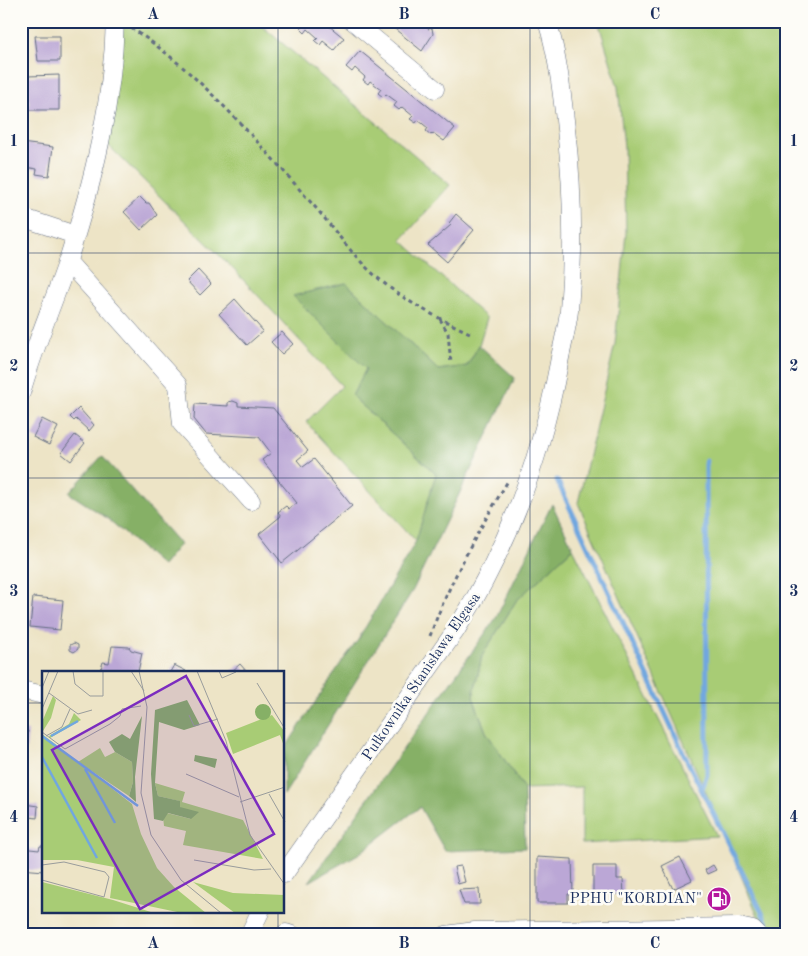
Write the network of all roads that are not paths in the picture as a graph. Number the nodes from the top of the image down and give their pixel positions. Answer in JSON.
{"nodes":[{"id":1,"x":352,"y":21,"type":"edge"},
{"id":2,"x":547,"y":21,"type":"edge"},
{"id":3,"x":121,"y":24,"type":"edge"},
{"id":4,"x":435,"y":89,"type":"dead end"},
{"id":5,"x":21,"y":217,"type":"edge"},
{"id":6,"x":75,"y":235,"type":"junction"},
{"id":7,"x":68,"y":261,"type":"junction"},
{"id":8,"x":21,"y":393,"type":"edge"},
{"id":9,"x":251,"y":501,"type":"dead end"},
{"id":10,"x":21,"y":690,"type":"edge"},
{"id":11,"x":42,"y":695,"type":"edge"},
{"id":12,"x":285,"y":873,"type":"edge"},
{"id":13,"x":259,"y":914,"type":"edge"},
{"id":14,"x":249,"y":935,"type":"edge"},
{"id":15,"x":446,"y":935,"type":"edge"},
{"id":16,"x":758,"y":935,"type":"edge"}],
"edges":[{"from":1,"to":4,"type":"street"},
{"from":2,"to":12,"type":"street","name":"Pułkownika Stanisława Elgasa"},
{"from":3,"to":6,"type":"street"},
{"from":5,"to":6,"type":"street"},
{"from":6,"to":7,"type":"street"},
{"from":7,"to":8,"type":"street"},
{"from":7,"to":9,"type":"street"},
{"from":10,"to":11,"type":"street"},
{"from":13,"to":14,"type":"street"},
{"from":15,"to":16,"type":"street"}]}
